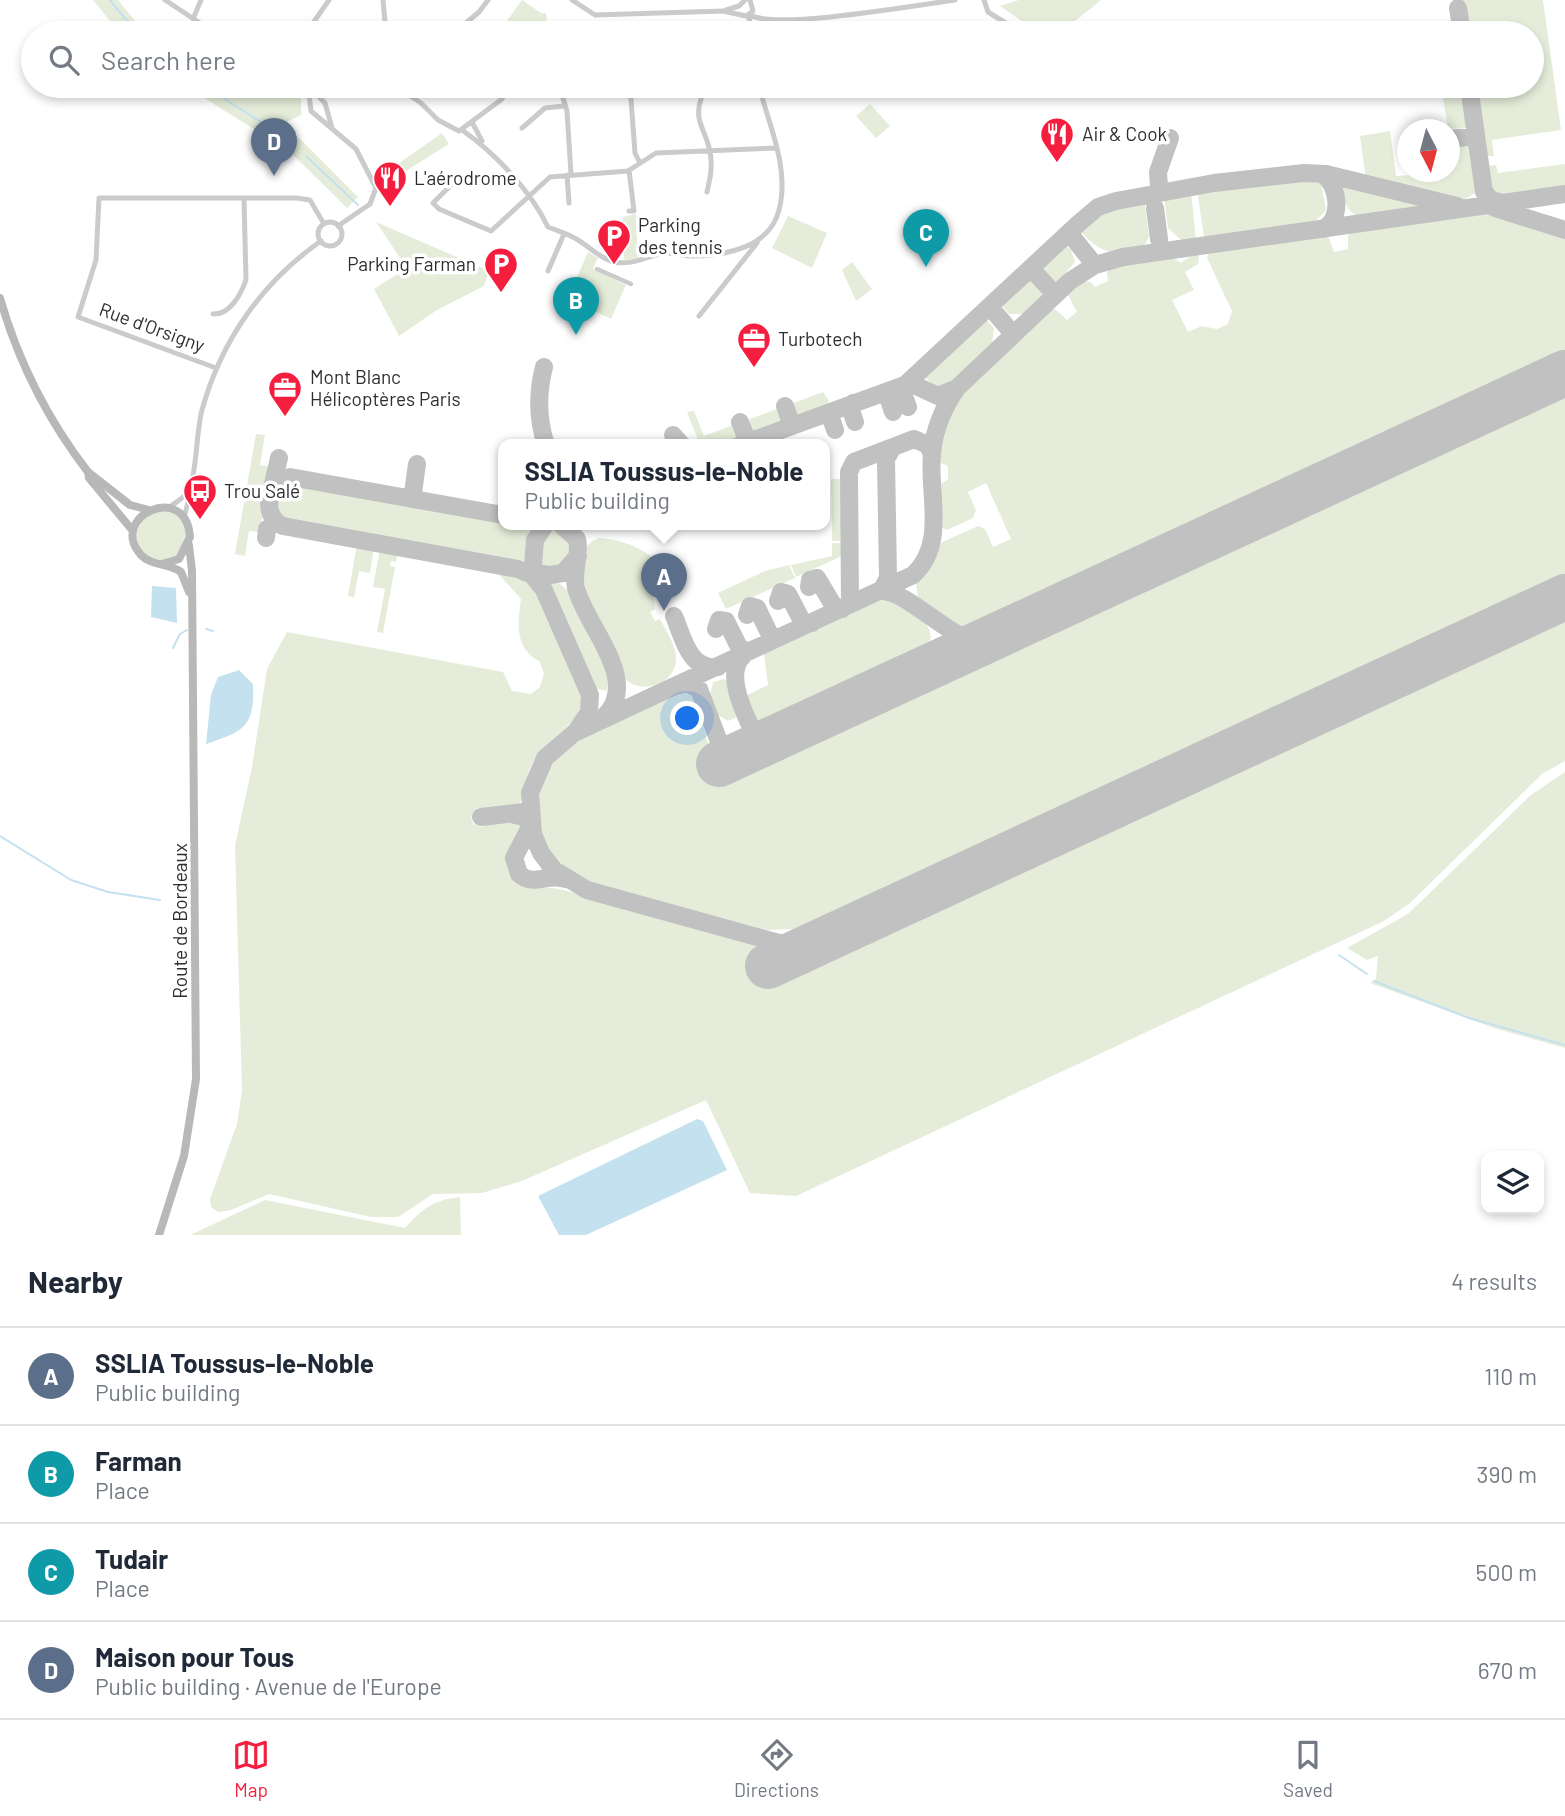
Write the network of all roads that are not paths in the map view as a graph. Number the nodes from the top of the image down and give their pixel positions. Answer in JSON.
{"nodes":[{"id":1,"x":164,"y":0,"type":"edge"},
{"id":2,"x":201,"y":0,"type":"edge"},
{"id":3,"x":329,"y":0,"type":"edge"},
{"id":4,"x":383,"y":0,"type":"edge"},
{"id":5,"x":488,"y":0,"type":"edge"},
{"id":6,"x":572,"y":0,"type":"edge"},
{"id":7,"x":955,"y":0,"type":"edge"},
{"id":8,"x":984,"y":0,"type":"edge"},
{"id":9,"x":747,"y":7,"type":"edge"},
{"id":10,"x":723,"y":11,"type":"junction"},
{"id":11,"x":193,"y":19,"type":"junction"},
{"id":12,"x":196,"y":21,"type":"edge"},
{"id":13,"x":313,"y":21,"type":"edge"},
{"id":14,"x":385,"y":21,"type":"edge"},
{"id":15,"x":468,"y":21,"type":"edge"},
{"id":16,"x":1003,"y":21,"type":"edge"},
{"id":17,"x":307,"y":98,"type":"edge"},
{"id":18,"x":321,"y":98,"type":"edge"},
{"id":19,"x":413,"y":98,"type":"edge"},
{"id":20,"x":502,"y":98,"type":"edge"},
{"id":21,"x":563,"y":98,"type":"edge"},
{"id":22,"x":632,"y":98,"type":"edge"},
{"id":23,"x":763,"y":98,"type":"edge"},
{"id":24,"x":701,"y":99,"type":"dead end"},
{"id":25,"x":565,"y":106,"type":"junction"},
{"id":26,"x":472,"y":122,"type":"junction"},
{"id":27,"x":332,"y":128,"type":"junction"},
{"id":28,"x":522,"y":128,"type":"dead end"},
{"id":29,"x":462,"y":130,"type":"junction"},
{"id":30,"x":483,"y":144,"type":"junction"},
{"id":31,"x":775,"y":148,"type":"junction"},
{"id":32,"x":710,"y":150,"type":"junction"},
{"id":33,"x":640,"y":163,"type":"junction"},
{"id":34,"x":629,"y":170,"type":"junction"},
{"id":35,"x":569,"y":174,"type":"junction"},
{"id":36,"x":454,"y":181,"type":"dead end"},
{"id":37,"x":707,"y":192,"type":"dead end"},
{"id":38,"x":528,"y":195,"type":"junction"},
{"id":39,"x":244,"y":198,"type":"junction"},
{"id":40,"x":569,"y":203,"type":"dead end"},
{"id":41,"x":629,"y":211,"type":"dead end"},
{"id":42,"x":324,"y":224,"type":"junction"},
{"id":43,"x":338,"y":226,"type":"junction"},
{"id":44,"x":564,"y":234,"type":"junction"},
{"id":45,"x":321,"y":241,"type":"junction"},
{"id":46,"x":757,"y":243,"type":"junction"},
{"id":47,"x":597,"y":269,"type":"dead end"},
{"id":48,"x":548,"y":271,"type":"dead end"},
{"id":49,"x":631,"y":284,"type":"dead end"},
{"id":50,"x":0,"y":298,"type":"edge"},
{"id":51,"x":213,"y":314,"type":"dead end"},
{"id":52,"x":699,"y":316,"type":"dead end"},
{"id":53,"x":216,"y":368,"type":"junction"},
{"id":54,"x":88,"y":472,"type":"junction"},
{"id":55,"x":192,"y":472,"type":"junction"},
{"id":56,"x":169,"y":508,"type":"junction"},
{"id":57,"x":149,"y":510,"type":"junction"},
{"id":58,"x":184,"y":518,"type":"junction"},
{"id":59,"x":133,"y":531,"type":"junction"},
{"id":60,"x":189,"y":545,"type":"junction"},
{"id":61,"x":162,"y":564,"type":"junction"},
{"id":62,"x":192,"y":601,"type":"junction"},
{"id":63,"x":159,"y":1235,"type":"edge"}],
"edges":[{"from":1,"to":11,"type":"street"},
{"from":2,"to":11,"type":"street"},
{"from":3,"to":13,"type":"street"},
{"from":4,"to":14,"type":"street"},
{"from":5,"to":15,"type":"street"},
{"from":6,"to":10,"type":"street"},
{"from":7,"to":9,"type":"street"},
{"from":8,"to":16,"type":"street"},
{"from":9,"to":10,"type":"street"},
{"from":9,"to":10,"type":"street"},
{"from":11,"to":12,"type":"street"},
{"from":17,"to":27,"type":"street"},
{"from":18,"to":27,"type":"street"},
{"from":19,"to":29,"type":"street"},
{"from":20,"to":26,"type":"street"},
{"from":21,"to":25,"type":"street"},
{"from":22,"to":33,"type":"street"},
{"from":23,"to":31,"type":"street"},
{"from":24,"to":32,"type":"street"},
{"from":25,"to":28,"type":"street"},
{"from":25,"to":35,"type":"street"},
{"from":26,"to":29,"type":"street"},
{"from":26,"to":30,"type":"street"},
{"from":27,"to":43,"type":"street"},
{"from":29,"to":30,"type":"street"},
{"from":30,"to":38,"type":"street"},
{"from":31,"to":32,"type":"street"},
{"from":31,"to":46,"type":"street"},
{"from":32,"to":33,"type":"street"},
{"from":32,"to":37,"type":"street"},
{"from":33,"to":34,"type":"street"},
{"from":34,"to":35,"type":"street"},
{"from":34,"to":41,"type":"street"},
{"from":35,"to":38,"type":"street"},
{"from":35,"to":40,"type":"street"},
{"from":36,"to":38,"type":"street"},
{"from":38,"to":44,"type":"street"},
{"from":39,"to":42,"type":"street"},
{"from":39,"to":51,"type":"street"},
{"from":39,"to":53,"type":"street","name":"Rue d'Orsigny"},
{"from":42,"to":43,"type":"street"},
{"from":42,"to":45,"type":"street"},
{"from":43,"to":45,"type":"street"},
{"from":44,"to":46,"type":"street"},
{"from":44,"to":48,"type":"street"},
{"from":45,"to":53,"type":"street"},
{"from":46,"to":52,"type":"street"},
{"from":47,"to":49,"type":"street"},
{"from":50,"to":54,"type":"main road"},
{"from":53,"to":55,"type":"street"},
{"from":54,"to":57,"type":"main road"},
{"from":54,"to":59,"type":"main road"},
{"from":55,"to":56,"type":"street"},
{"from":55,"to":58,"type":"street"},
{"from":56,"to":57,"type":"main road"},
{"from":56,"to":58,"type":"main road"},
{"from":57,"to":59,"type":"main road"},
{"from":58,"to":60,"type":"main road"},
{"from":59,"to":61,"type":"main road"},
{"from":60,"to":61,"type":"main road"},
{"from":60,"to":62,"type":"main road","name":"Route de Bordeaux"},
{"from":61,"to":62,"type":"main road"},
{"from":62,"to":63,"type":"main road","name":"Route de Bordeaux"}]}
